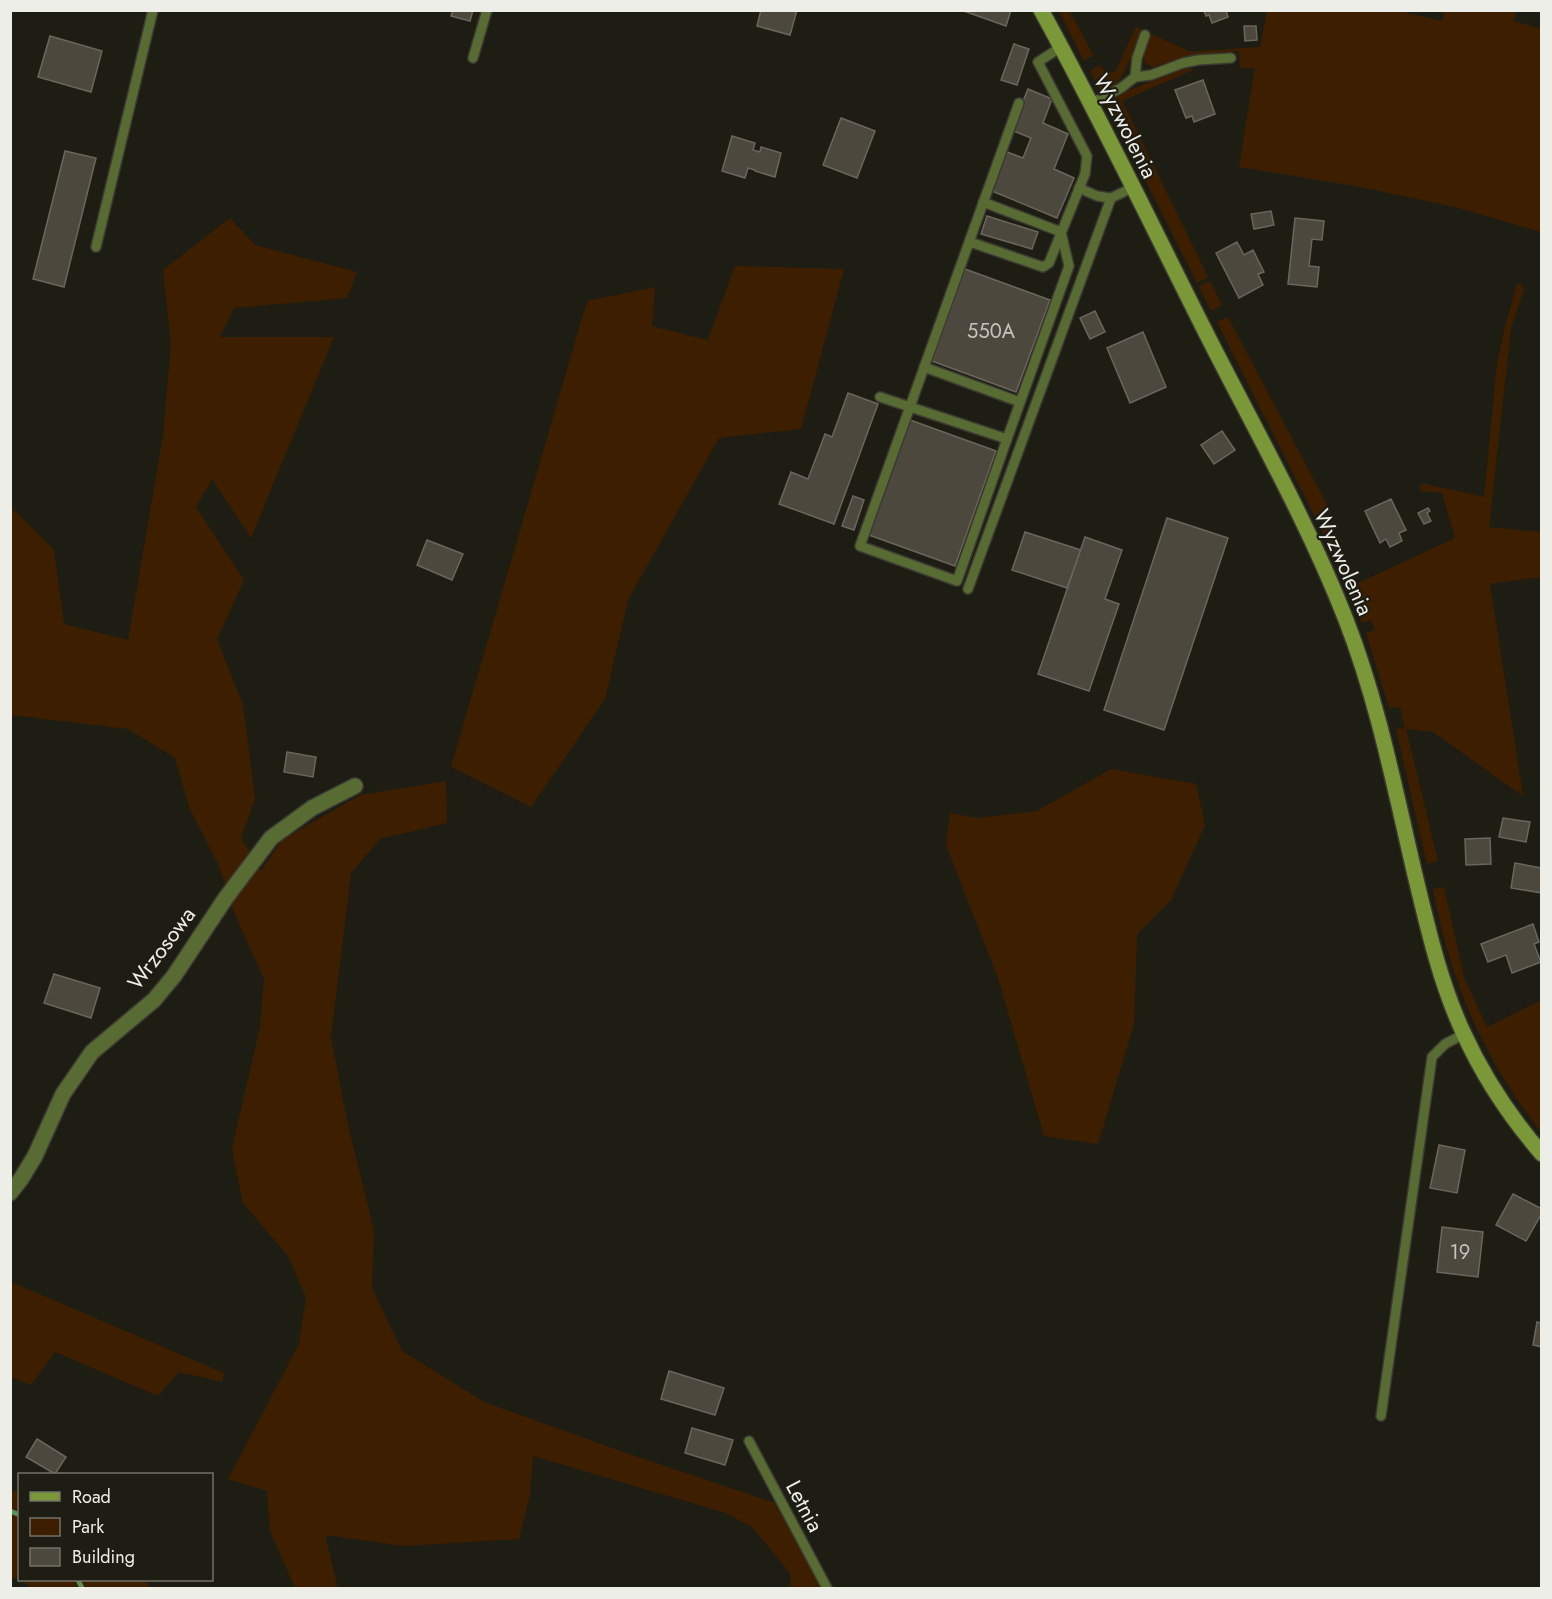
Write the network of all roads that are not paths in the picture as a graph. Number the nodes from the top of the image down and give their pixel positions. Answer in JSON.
{"nodes":[{"id":1,"x":153,"y":10,"type":"edge"},
{"id":2,"x":487,"y":10,"type":"edge"},
{"id":3,"x":1041,"y":10,"type":"edge"},
{"id":4,"x":1145,"y":35,"type":"dead end"},
{"id":5,"x":1060,"y":47,"type":"junction"},
{"id":6,"x":473,"y":58,"type":"dead end"},
{"id":7,"x":1231,"y":58,"type":"dead end"},
{"id":8,"x":1135,"y":77,"type":"junction"},
{"id":9,"x":1019,"y":103,"type":"dead end"},
{"id":10,"x":1090,"y":104,"type":"junction"},
{"id":11,"x":1079,"y":188,"type":"junction"},
{"id":12,"x":1132,"y":188,"type":"junction"},
{"id":13,"x":1111,"y":198,"type":"junction"},
{"id":14,"x":983,"y":202,"type":"junction"},
{"id":15,"x":1061,"y":232,"type":"junction"},
{"id":16,"x":970,"y":242,"type":"junction"},
{"id":17,"x":96,"y":246,"type":"dead end"},
{"id":18,"x":924,"y":367,"type":"junction"},
{"id":19,"x":880,"y":397,"type":"dead end"},
{"id":20,"x":1020,"y":402,"type":"junction"},
{"id":21,"x":909,"y":406,"type":"junction"},
{"id":22,"x":1007,"y":439,"type":"junction"},
{"id":23,"x":968,"y":589,"type":"dead end"},
{"id":24,"x":356,"y":786,"type":"dead end"},
{"id":25,"x":1464,"y":1034,"type":"junction"},
{"id":26,"x":1542,"y":1154,"type":"edge"},
{"id":27,"x":10,"y":1192,"type":"edge"},
{"id":28,"x":1381,"y":1416,"type":"dead end"},
{"id":29,"x":749,"y":1442,"type":"dead end"},
{"id":30,"x":827,"y":1588,"type":"edge"}],
"edges":[{"from":1,"to":17,"type":"lane"},
{"from":2,"to":6,"type":"lane"},
{"from":3,"to":5,"type":"street","name":"Wyzwolenia"},
{"from":4,"to":8,"type":"lane"},
{"from":5,"to":10,"type":"street","name":"Wyzwolenia"},
{"from":5,"to":11,"type":"lane"},
{"from":7,"to":8,"type":"lane"},
{"from":8,"to":10,"type":"lane"},
{"from":9,"to":14,"type":"lane"},
{"from":10,"to":12,"type":"street","name":"Wyzwolenia"},
{"from":11,"to":13,"type":"lane"},
{"from":11,"to":15,"type":"lane"},
{"from":12,"to":13,"type":"lane"},
{"from":12,"to":25,"type":"street","name":"Wyzwolenia"},
{"from":13,"to":23,"type":"lane"},
{"from":14,"to":15,"type":"lane"},
{"from":14,"to":16,"type":"lane"},
{"from":15,"to":16,"type":"lane"},
{"from":15,"to":20,"type":"lane"},
{"from":16,"to":18,"type":"lane"},
{"from":18,"to":20,"type":"lane"},
{"from":18,"to":21,"type":"lane"},
{"from":19,"to":21,"type":"lane"},
{"from":20,"to":22,"type":"lane"},
{"from":21,"to":22,"type":"lane"},
{"from":21,"to":22,"type":"lane"},
{"from":24,"to":27,"type":"street","name":"Wrzosowa"},
{"from":25,"to":26,"type":"street","name":"Wyzwolenia"},
{"from":25,"to":28,"type":"lane"},
{"from":29,"to":30,"type":"lane","name":"Letnia"}]}
